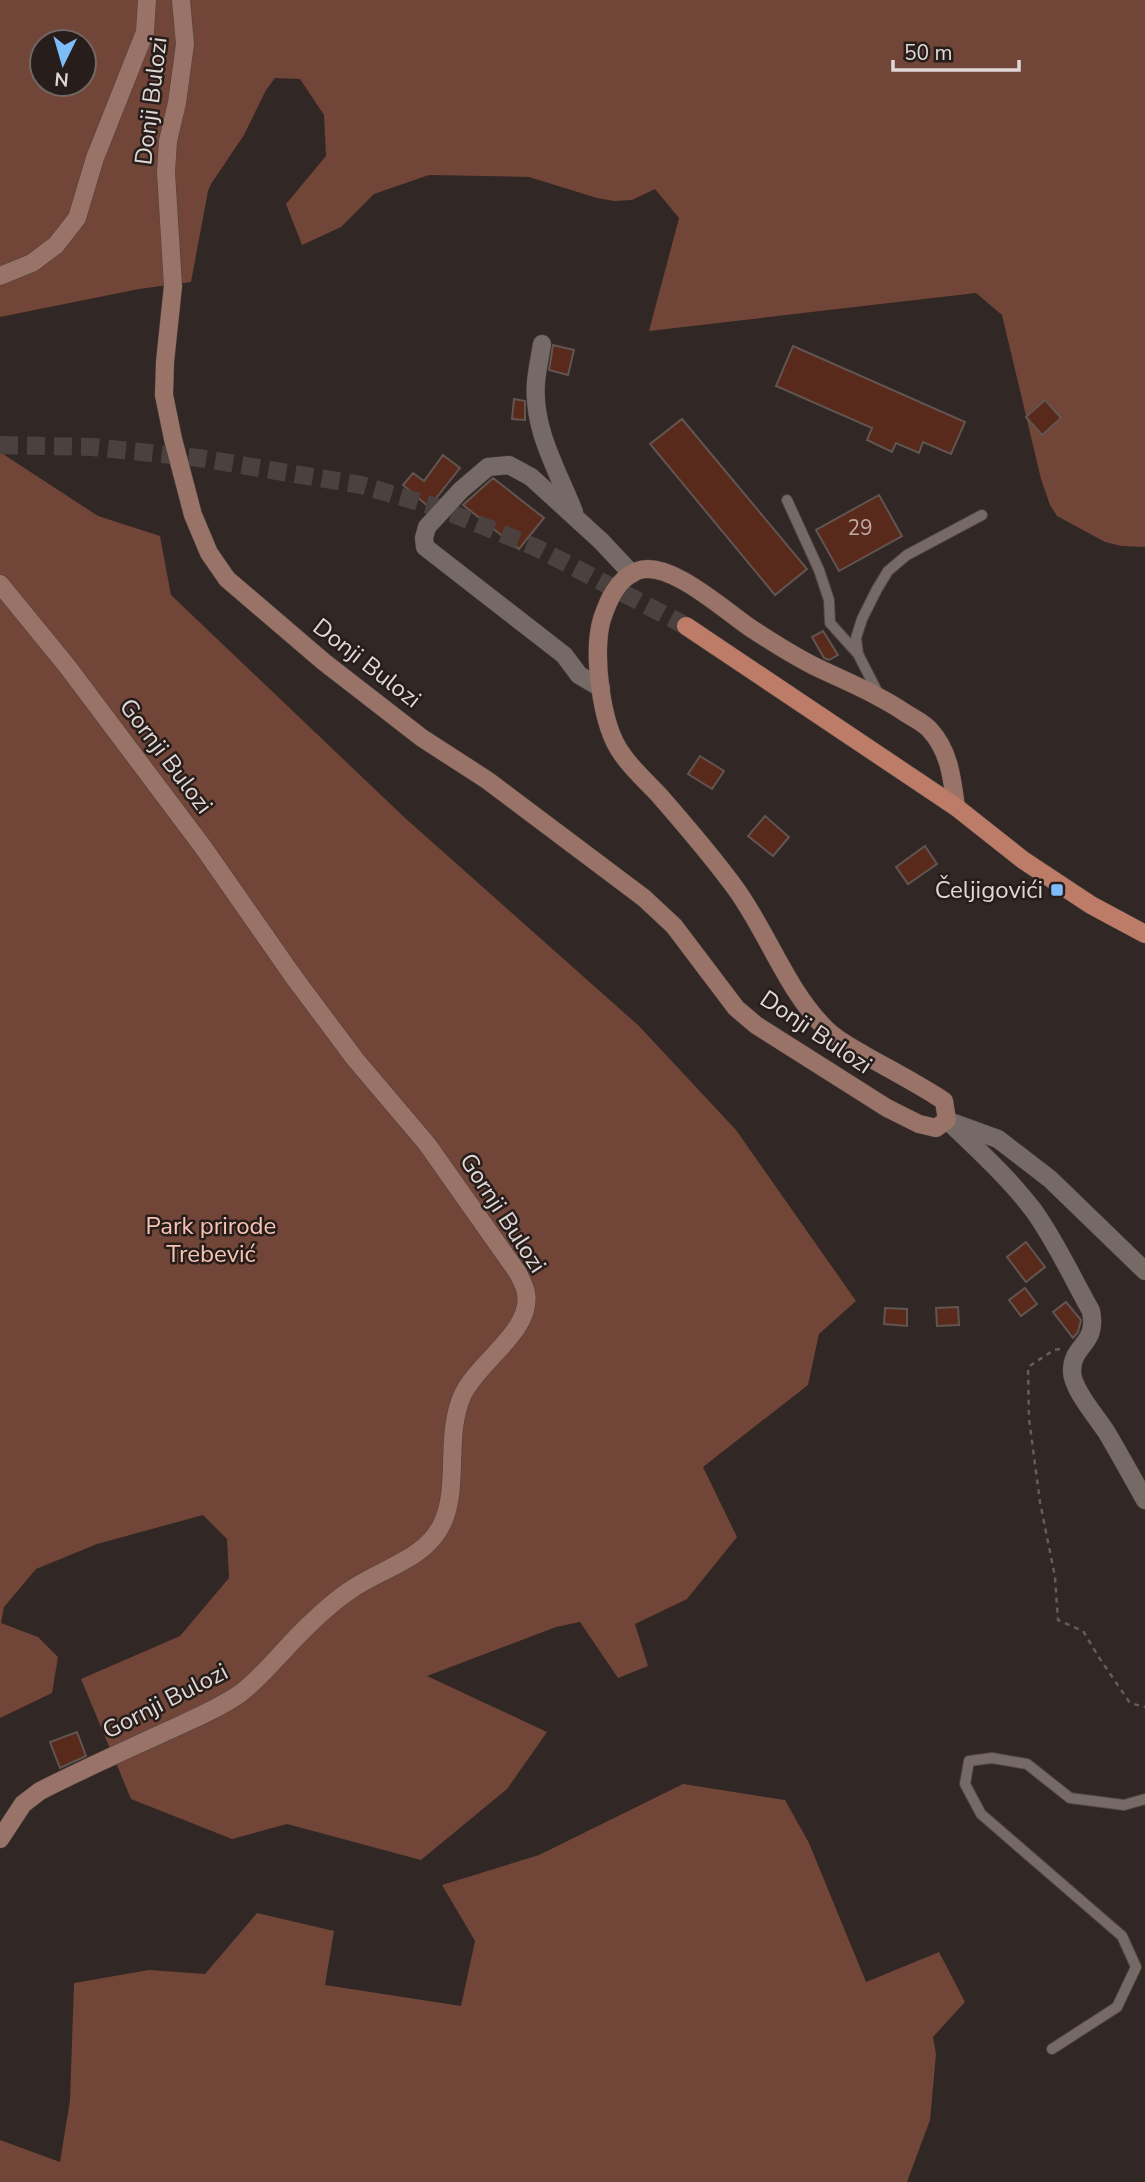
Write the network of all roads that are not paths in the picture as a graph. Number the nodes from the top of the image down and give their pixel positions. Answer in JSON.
{"nodes":[{"id":1,"x":148,"y":0,"type":"edge"},
{"id":2,"x":181,"y":0,"type":"edge"},
{"id":3,"x":0,"y":276,"type":"edge"},
{"id":4,"x":542,"y":344,"type":"dead end"},
{"id":5,"x":787,"y":500,"type":"dead end"},
{"id":6,"x":982,"y":515,"type":"dead end"},
{"id":7,"x":577,"y":519,"type":"junction"},
{"id":8,"x":632,"y":574,"type":"junction"},
{"id":9,"x":0,"y":584,"type":"edge"},
{"id":10,"x":686,"y":626,"type":"tunnel mouth"},
{"id":11,"x":858,"y":654,"type":"junction"},
{"id":12,"x":601,"y":688,"type":"junction"},
{"id":13,"x":880,"y":697,"type":"junction"},
{"id":14,"x":956,"y":807,"type":"junction"},
{"id":15,"x":1145,"y":934,"type":"edge"},
{"id":16,"x":947,"y":1120,"type":"junction"},
{"id":17,"x":1145,"y":1271,"type":"edge"},
{"id":18,"x":1145,"y":1500,"type":"edge"},
{"id":19,"x":1145,"y":1799,"type":"edge"},
{"id":20,"x":0,"y":1839,"type":"edge"},
{"id":21,"x":1052,"y":2049,"type":"dead end"}],
"edges":[{"from":1,"to":3,"type":"street","name":"Donji Bulozi"},
{"from":2,"to":16,"type":"street","name":"Donji Bulozi"},
{"from":4,"to":7,"type":"street"},
{"from":5,"to":11,"type":"lane"},
{"from":6,"to":11,"type":"lane"},
{"from":7,"to":8,"type":"street"},
{"from":7,"to":12,"type":"street"},
{"from":8,"to":12,"type":"street","name":"Donji Bulozi"},
{"from":8,"to":13,"type":"street"},
{"from":9,"to":20,"type":"street","name":"Gornji Bulozi"},
{"from":10,"to":14,"type":"main road"},
{"from":11,"to":13,"type":"lane"},
{"from":12,"to":16,"type":"street","name":"Donji Bulozi"},
{"from":13,"to":14,"type":"street"},
{"from":14,"to":15,"type":"main road"},
{"from":16,"to":17,"type":"street","name":"Donji Bulozi"},
{"from":16,"to":18,"type":"street"},
{"from":19,"to":21,"type":"lane"}]}
